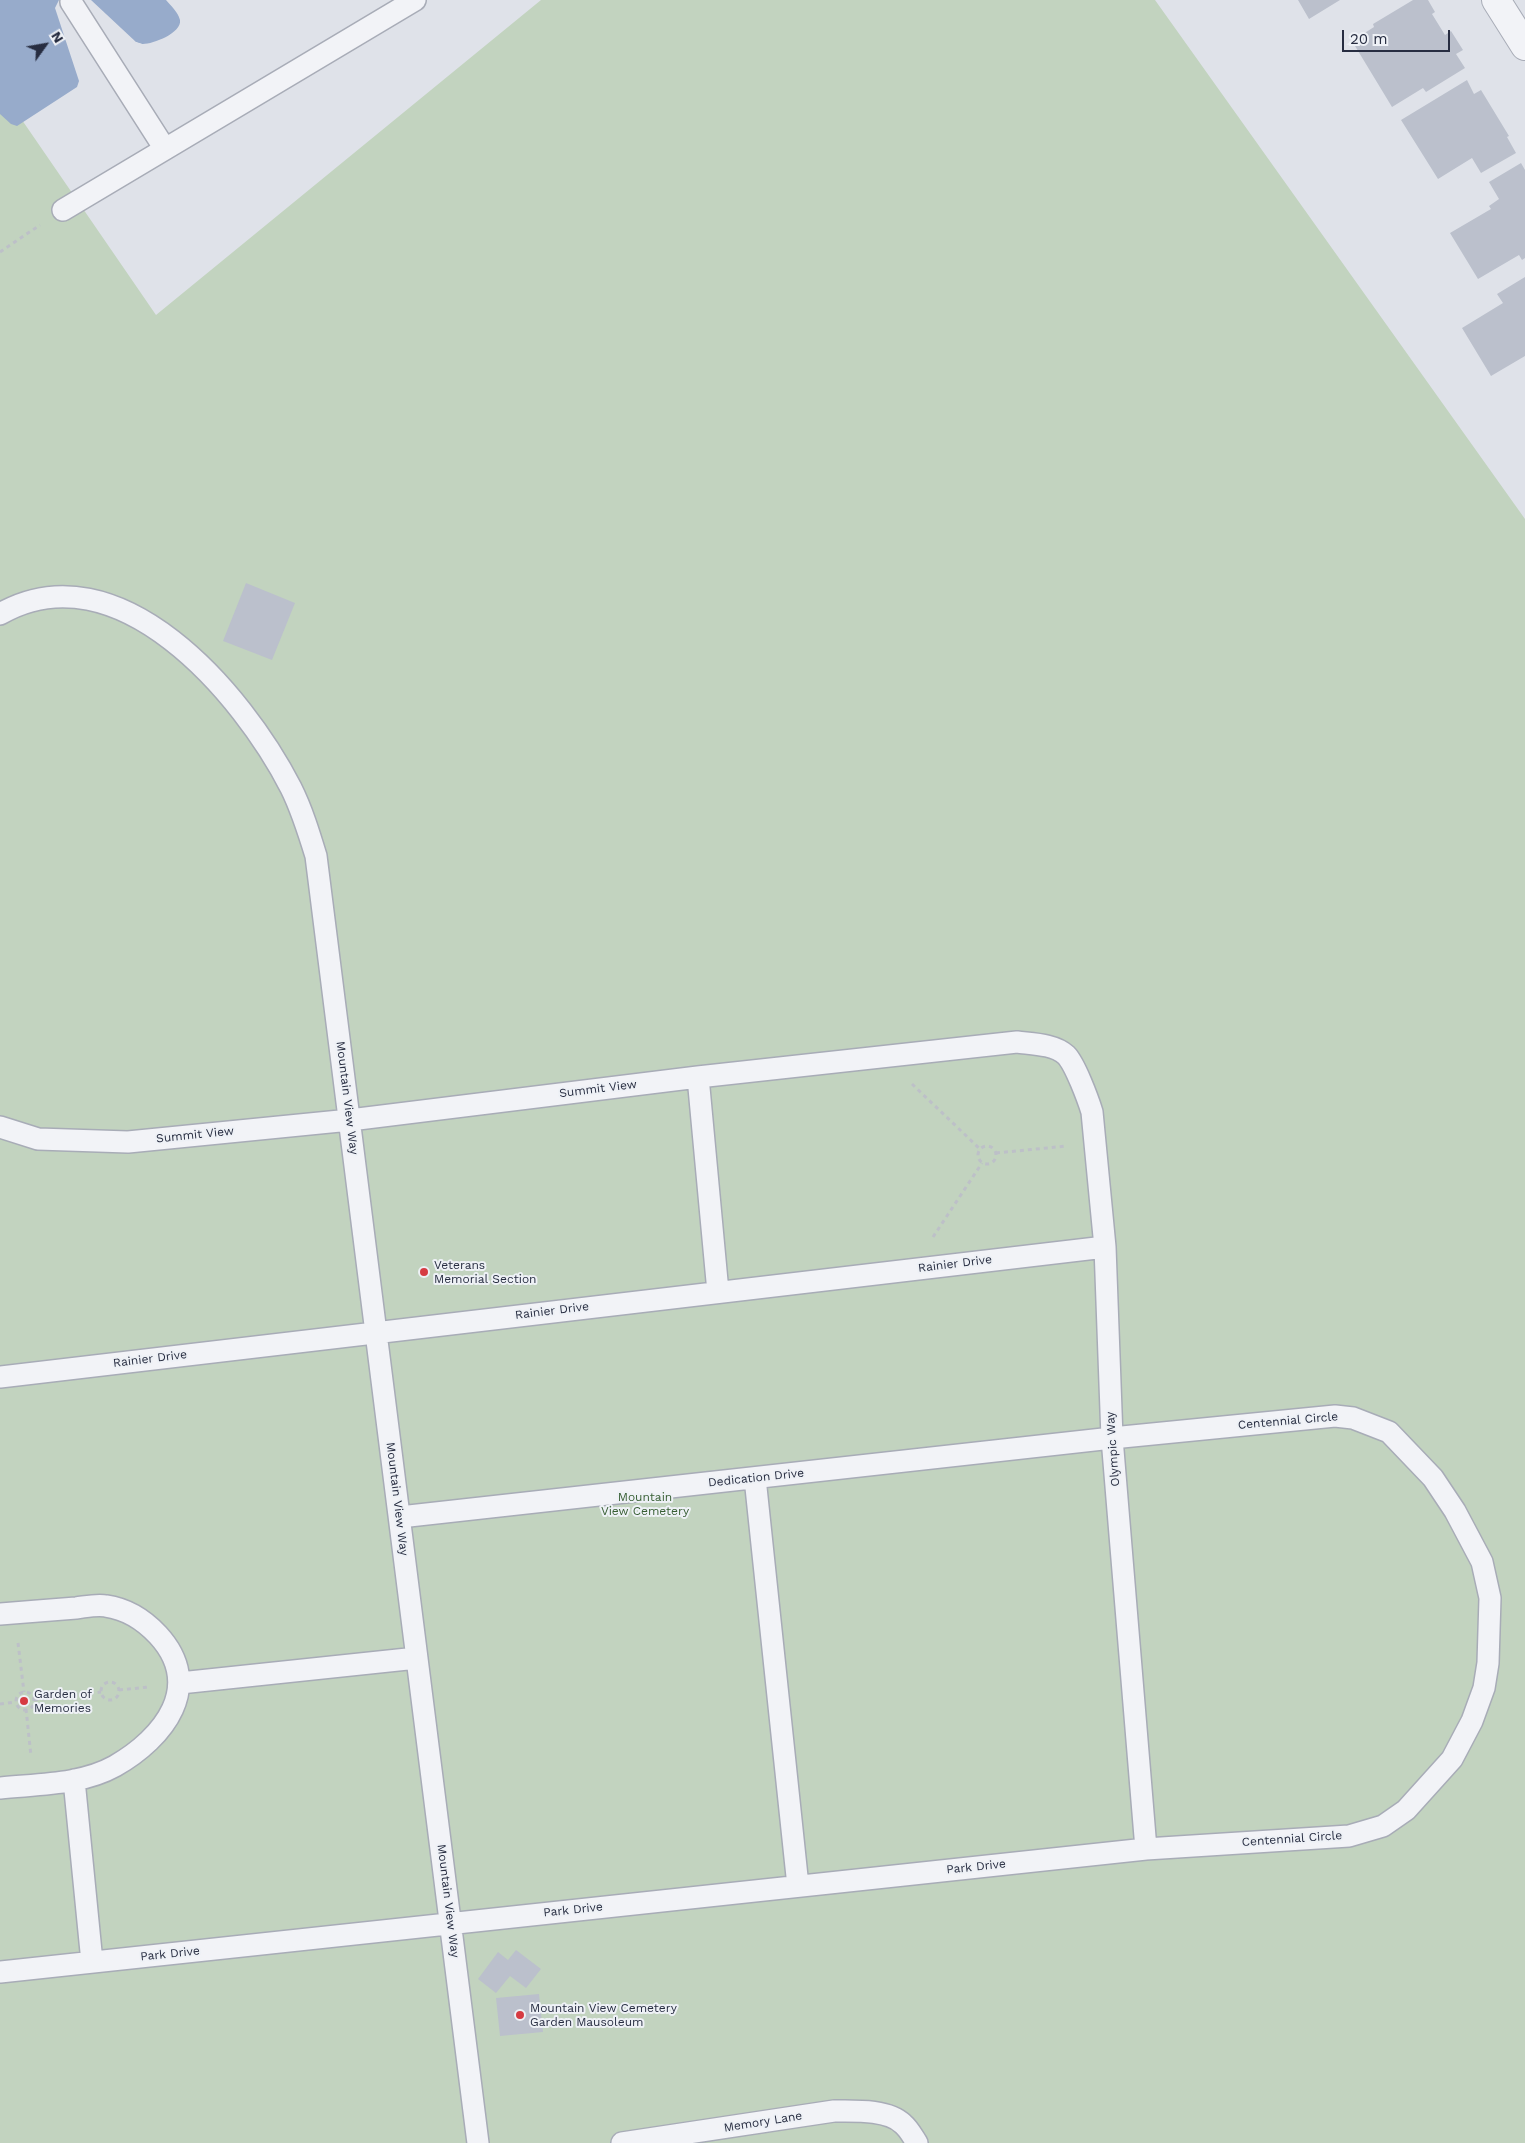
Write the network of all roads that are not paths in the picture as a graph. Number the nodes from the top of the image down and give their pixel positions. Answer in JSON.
{"nodes":[{"id":1,"x":415,"y":0,"type":"edge"},
{"id":2,"x":1496,"y":0,"type":"edge"},
{"id":3,"x":71,"y":2,"type":"dead end"},
{"id":4,"x":1525,"y":46,"type":"edge"},
{"id":5,"x":165,"y":149,"type":"junction"},
{"id":6,"x":63,"y":210,"type":"road end"},
{"id":7,"x":0,"y":614,"type":"edge"},
{"id":8,"x":1066,"y":1055,"type":"joint"},
{"id":9,"x":698,"y":1077,"type":"junction"},
{"id":10,"x":350,"y":1120,"type":"junction"},
{"id":11,"x":0,"y":1127,"type":"edge"},
{"id":12,"x":1105,"y":1247,"type":"junction"},
{"id":13,"x":718,"y":1292,"type":"junction"},
{"id":14,"x":376,"y":1332,"type":"junction"},
{"id":15,"x":0,"y":1377,"type":"edge"},
{"id":16,"x":1112,"y":1438,"type":"junction"},
{"id":17,"x":755,"y":1478,"type":"junction"},
{"id":18,"x":400,"y":1517,"type":"junction"},
{"id":19,"x":7,"y":1614,"type":"edge"},
{"id":20,"x":417,"y":1658,"type":"junction"},
{"id":21,"x":180,"y":1683,"type":"junction"},
{"id":22,"x":74,"y":1780,"type":"junction"},
{"id":23,"x":0,"y":1788,"type":"edge"},
{"id":24,"x":1146,"y":1848,"type":"junction"},
{"id":25,"x":798,"y":1886,"type":"junction"},
{"id":26,"x":451,"y":1923,"type":"junction"},
{"id":27,"x":92,"y":1962,"type":"junction"},
{"id":28,"x":0,"y":1972,"type":"edge"},
{"id":29,"x":478,"y":2143,"type":"edge"},
{"id":30,"x":622,"y":2143,"type":"edge"},
{"id":31,"x":917,"y":2143,"type":"edge"}],
"edges":[{"from":1,"to":5,"type":"lane"},
{"from":2,"to":4,"type":"street"},
{"from":3,"to":5,"type":"lane"},
{"from":5,"to":6,"type":"lane"},
{"from":7,"to":10,"type":"lane","name":"Mountain View Way"},
{"from":8,"to":9,"type":"lane","name":"Summit View"},
{"from":8,"to":12,"type":"lane","name":"Olympic Way"},
{"from":9,"to":10,"type":"lane","name":"Summit View"},
{"from":9,"to":13,"type":"lane"},
{"from":10,"to":11,"type":"lane","name":"Summit View"},
{"from":10,"to":14,"type":"lane","name":"Mountain View Way"},
{"from":12,"to":13,"type":"lane","name":"Rainier Drive"},
{"from":12,"to":16,"type":"lane","name":"Olympic Way"},
{"from":13,"to":14,"type":"lane","name":"Rainier Drive"},
{"from":14,"to":15,"type":"lane","name":"Rainier Drive"},
{"from":14,"to":18,"type":"lane","name":"Mountain View Way"},
{"from":16,"to":17,"type":"lane","name":"Dedication Drive"},
{"from":16,"to":24,"type":"lane","name":"Olympic Way"},
{"from":16,"to":24,"type":"lane","name":"Centennial Circle"},
{"from":17,"to":18,"type":"lane","name":"Dedication Drive"},
{"from":17,"to":25,"type":"lane"},
{"from":18,"to":20,"type":"lane","name":"Mountain View Way"},
{"from":19,"to":21,"type":"lane"},
{"from":20,"to":21,"type":"lane"},
{"from":20,"to":26,"type":"lane","name":"Mountain View Way"},
{"from":21,"to":22,"type":"lane"},
{"from":22,"to":23,"type":"lane"},
{"from":22,"to":27,"type":"lane"},
{"from":24,"to":25,"type":"lane","name":"Park Drive"},
{"from":25,"to":26,"type":"lane","name":"Park Drive"},
{"from":26,"to":27,"type":"lane","name":"Park Drive"},
{"from":26,"to":29,"type":"lane","name":"Mountain View Way"},
{"from":27,"to":28,"type":"lane","name":"Park Drive"},
{"from":30,"to":31,"type":"lane","name":"Memory Lane"}]}
